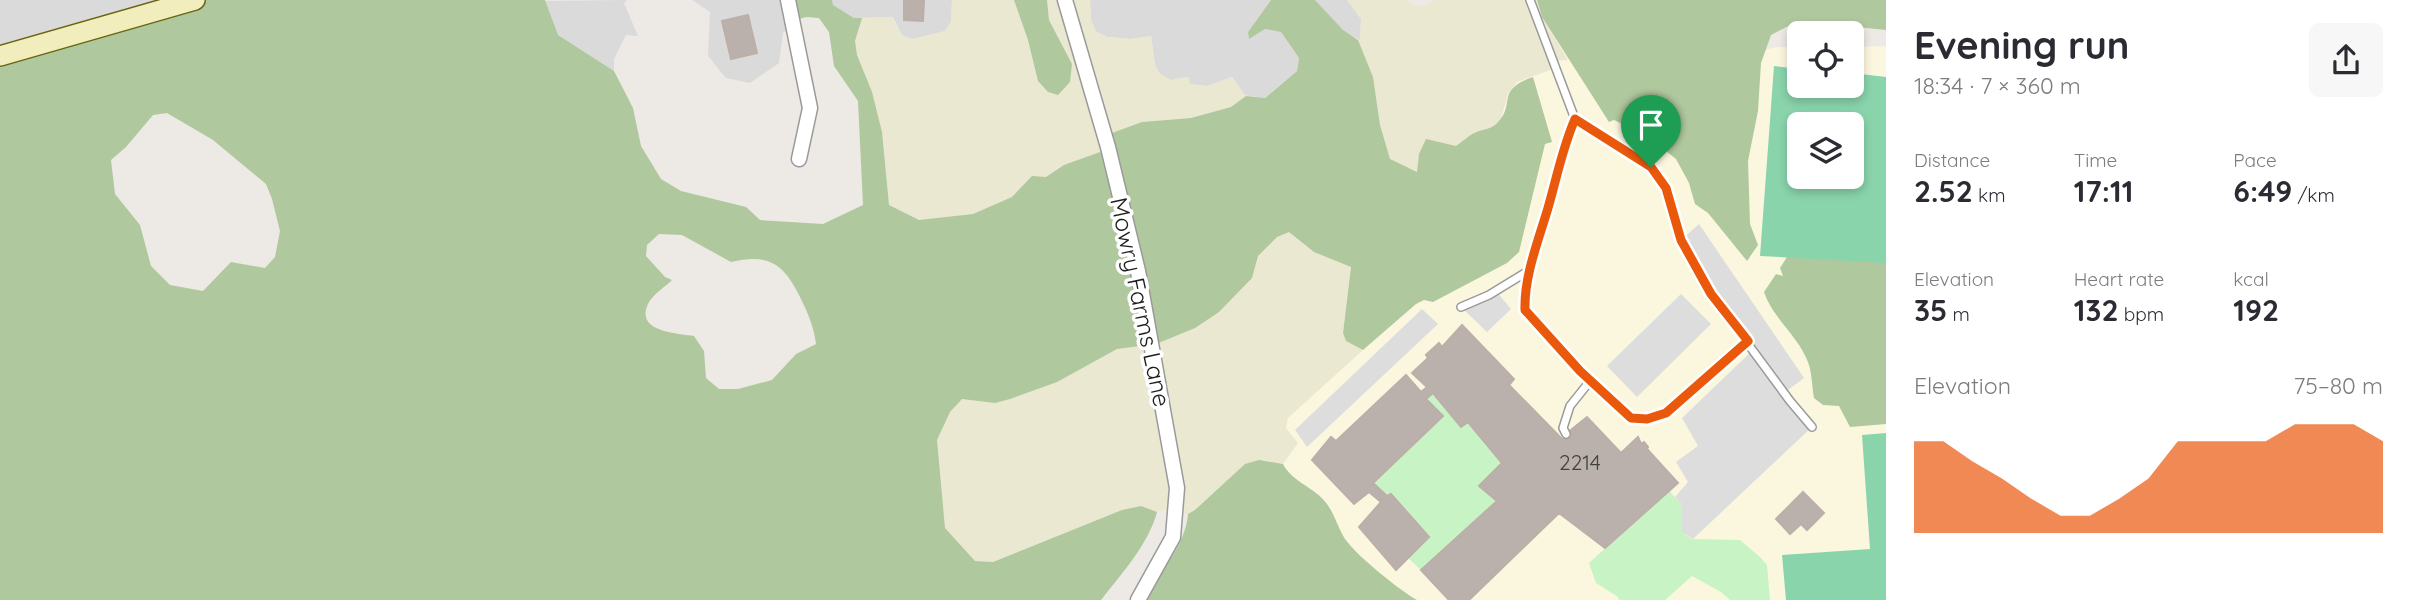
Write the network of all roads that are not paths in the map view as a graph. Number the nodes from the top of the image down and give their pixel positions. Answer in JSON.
{"nodes":[{"id":1,"x":195,"y":0,"type":"edge"},
{"id":2,"x":788,"y":0,"type":"edge"},
{"id":3,"x":1065,"y":0,"type":"edge"},
{"id":4,"x":1530,"y":0,"type":"edge"},
{"id":5,"x":0,"y":56,"type":"edge"},
{"id":6,"x":1575,"y":119,"type":"junction"},
{"id":7,"x":799,"y":159,"type":"dead end"},
{"id":8,"x":1530,"y":269,"type":"junction"},
{"id":9,"x":1461,"y":307,"type":"dead end"},
{"id":10,"x":1748,"y":341,"type":"junction"},
{"id":11,"x":1590,"y":381,"type":"junction"},
{"id":12,"x":1812,"y":427,"type":"dead end"},
{"id":13,"x":1566,"y":434,"type":"dead end"},
{"id":14,"x":1138,"y":600,"type":"edge"}],
"edges":[{"from":1,"to":5,"type":"main road"},
{"from":2,"to":7,"type":"street"},
{"from":3,"to":14,"type":"street","name":"Mowry Farms Lane"},
{"from":4,"to":6,"type":"lane"},
{"from":6,"to":8,"type":"lane"},
{"from":6,"to":10,"type":"lane"},
{"from":8,"to":9,"type":"lane"},
{"from":8,"to":11,"type":"lane"},
{"from":10,"to":11,"type":"lane"},
{"from":10,"to":12,"type":"lane"},
{"from":11,"to":13,"type":"lane"}]}
